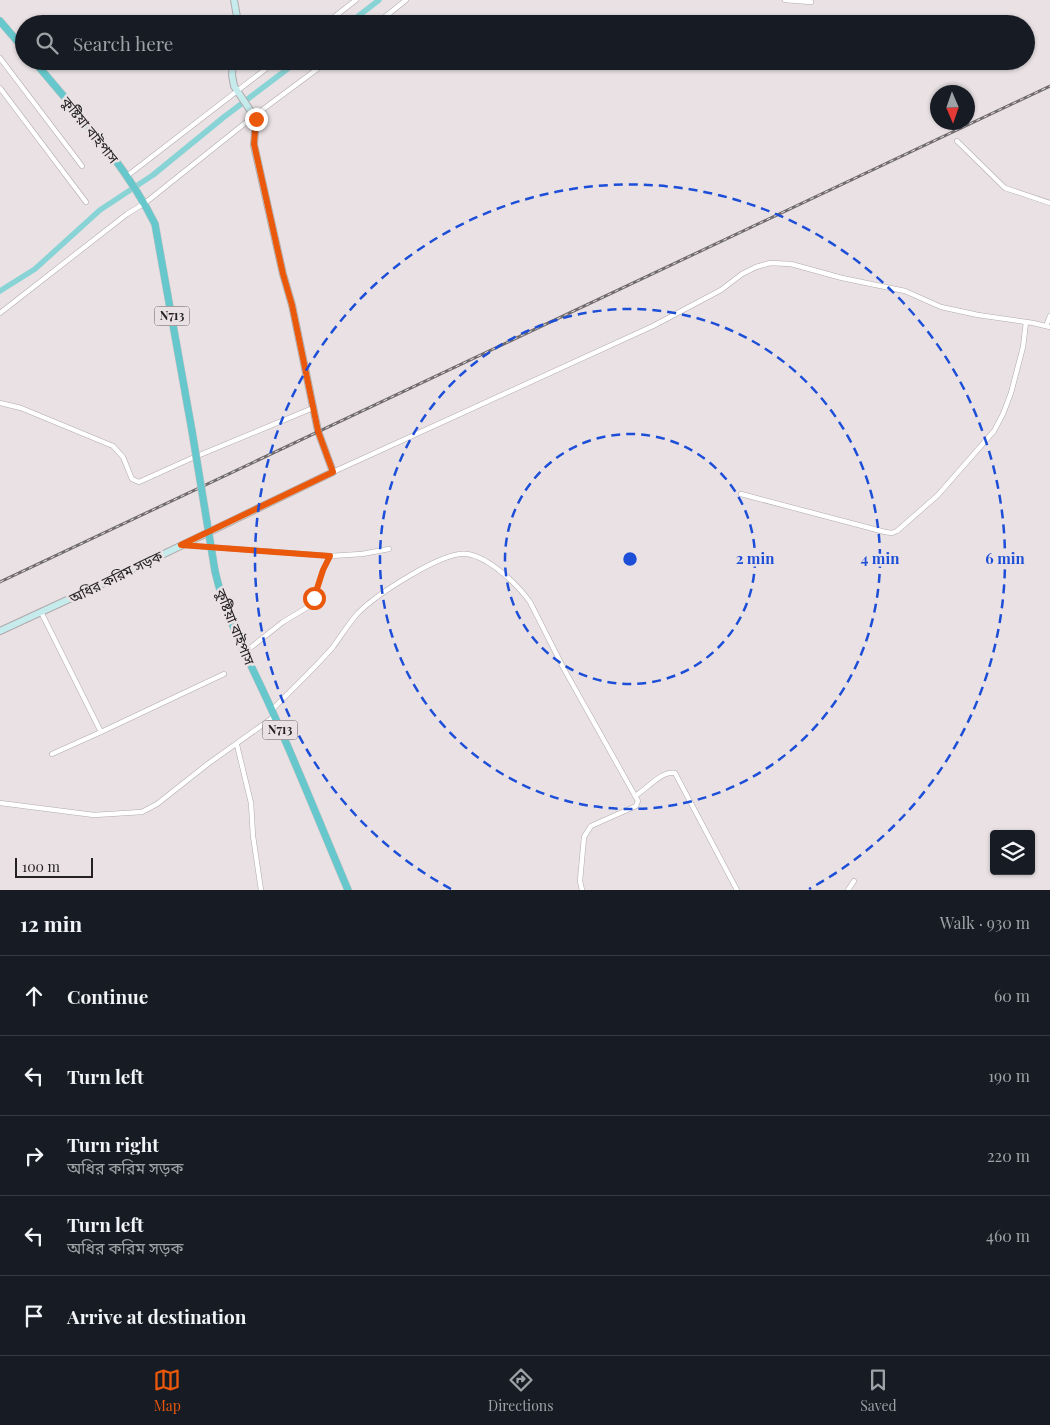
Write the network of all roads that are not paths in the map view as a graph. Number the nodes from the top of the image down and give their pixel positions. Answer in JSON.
{"nodes":[{"id":1,"x":234,"y":0,"type":"edge"},
{"id":2,"x":356,"y":0,"type":"edge"},
{"id":3,"x":406,"y":0,"type":"edge"},
{"id":4,"x":785,"y":0,"type":"edge"},
{"id":5,"x":811,"y":2,"type":"dead end"},
{"id":6,"x":237,"y":15,"type":"edge"},
{"id":7,"x":337,"y":15,"type":"edge"},
{"id":8,"x":387,"y":15,"type":"edge"},
{"id":9,"x":0,"y":21,"type":"edge"},
{"id":10,"x":15,"y":39,"type":"edge"},
{"id":11,"x":0,"y":58,"type":"edge"},
{"id":12,"x":42,"y":70,"type":"edge"},
{"id":13,"x":232,"y":70,"type":"edge"},
{"id":14,"x":264,"y":70,"type":"edge"},
{"id":15,"x":316,"y":70,"type":"edge"},
{"id":16,"x":0,"y":88,"type":"edge"},
{"id":17,"x":237,"y":91,"type":"junction"},
{"id":18,"x":253,"y":115,"type":"junction"},
{"id":19,"x":957,"y":141,"type":"dead end"},
{"id":20,"x":82,"y":166,"type":"dead end"},
{"id":21,"x":128,"y":177,"type":"junction"},
{"id":22,"x":86,"y":202,"type":"dead end"},
{"id":23,"x":144,"y":202,"type":"junction"},
{"id":24,"x":1050,"y":204,"type":"edge"},
{"id":25,"x":0,"y":314,"type":"edge"},
{"id":26,"x":1050,"y":316,"type":"edge"},
{"id":27,"x":1026,"y":322,"type":"junction"},
{"id":28,"x":1048,"y":327,"type":"edge"},
{"id":29,"x":0,"y":403,"type":"edge"},
{"id":30,"x":313,"y":408,"type":"junction"},
{"id":31,"x":333,"y":472,"type":"junction"},
{"id":32,"x":741,"y":494,"type":"dead end"},
{"id":33,"x":181,"y":545,"type":"junction"},
{"id":34,"x":389,"y":550,"type":"dead end"},
{"id":35,"x":330,"y":556,"type":"junction"},
{"id":36,"x":41,"y":612,"type":"junction"},
{"id":37,"x":0,"y":631,"type":"edge"},
{"id":38,"x":245,"y":652,"type":"junction"},
{"id":39,"x":224,"y":674,"type":"dead end"},
{"id":40,"x":273,"y":713,"type":"junction"},
{"id":41,"x":100,"y":732,"type":"junction"},
{"id":42,"x":236,"y":745,"type":"junction"},
{"id":43,"x":52,"y":754,"type":"dead end"},
{"id":44,"x":635,"y":796,"type":"junction"},
{"id":45,"x":0,"y":803,"type":"edge"},
{"id":46,"x":854,"y":881,"type":"dead end"},
{"id":47,"x":262,"y":890,"type":"edge"},
{"id":48,"x":348,"y":890,"type":"edge"},
{"id":49,"x":582,"y":890,"type":"edge"},
{"id":50,"x":737,"y":890,"type":"edge"},
{"id":51,"x":848,"y":890,"type":"edge"}],
"edges":[{"from":1,"to":6,"type":"main road"},
{"from":2,"to":7,"type":"street"},
{"from":3,"to":8,"type":"street"},
{"from":4,"to":5,"type":"street"},
{"from":9,"to":10,"type":"highway"},
{"from":11,"to":20,"type":"street"},
{"from":12,"to":21,"type":"highway","name":"কুষ্টিয়া বাইপাস","number":"N713"},
{"from":13,"to":17,"type":"main road"},
{"from":14,"to":17,"type":"street"},
{"from":15,"to":18,"type":"street"},
{"from":16,"to":22,"type":"street"},
{"from":17,"to":18,"type":"main road"},
{"from":17,"to":21,"type":"street"},
{"from":18,"to":23,"type":"street"},
{"from":18,"to":30,"type":"main road"},
{"from":19,"to":24,"type":"street"},
{"from":21,"to":23,"type":"highway","name":"কুষ্টিয়া বাইপাস","number":"N713"},
{"from":23,"to":25,"type":"street"},
{"from":23,"to":38,"type":"highway","name":"কুষ্টিয়া বাইপাস","number":"N713","bridge":true},
{"from":26,"to":28,"type":"street"},
{"from":27,"to":28,"type":"street"},
{"from":27,"to":31,"type":"street"},
{"from":27,"to":32,"type":"street"},
{"from":29,"to":30,"type":"street"},
{"from":30,"to":31,"type":"main road"},
{"from":31,"to":33,"type":"main road","name":"অধির করিম সড়ক"},
{"from":33,"to":35,"type":"street"},
{"from":33,"to":36,"type":"main road","name":"অধির করিম সড়ক"},
{"from":34,"to":35,"type":"street"},
{"from":35,"to":38,"type":"street"},
{"from":36,"to":37,"type":"main road","name":"অধির করিম সড়ক"},
{"from":36,"to":41,"type":"street"},
{"from":38,"to":40,"type":"highway","name":"কুষ্টিয়া বাইপাস","number":"N713"},
{"from":39,"to":41,"type":"street"},
{"from":40,"to":42,"type":"street"},
{"from":40,"to":44,"type":"street"},
{"from":40,"to":48,"type":"highway","name":"কুষ্টিয়া বাইপাস","number":"N713"},
{"from":41,"to":43,"type":"street"},
{"from":42,"to":45,"type":"street"},
{"from":42,"to":47,"type":"street"},
{"from":44,"to":49,"type":"street"},
{"from":44,"to":50,"type":"street"},
{"from":46,"to":51,"type":"street"}]}
